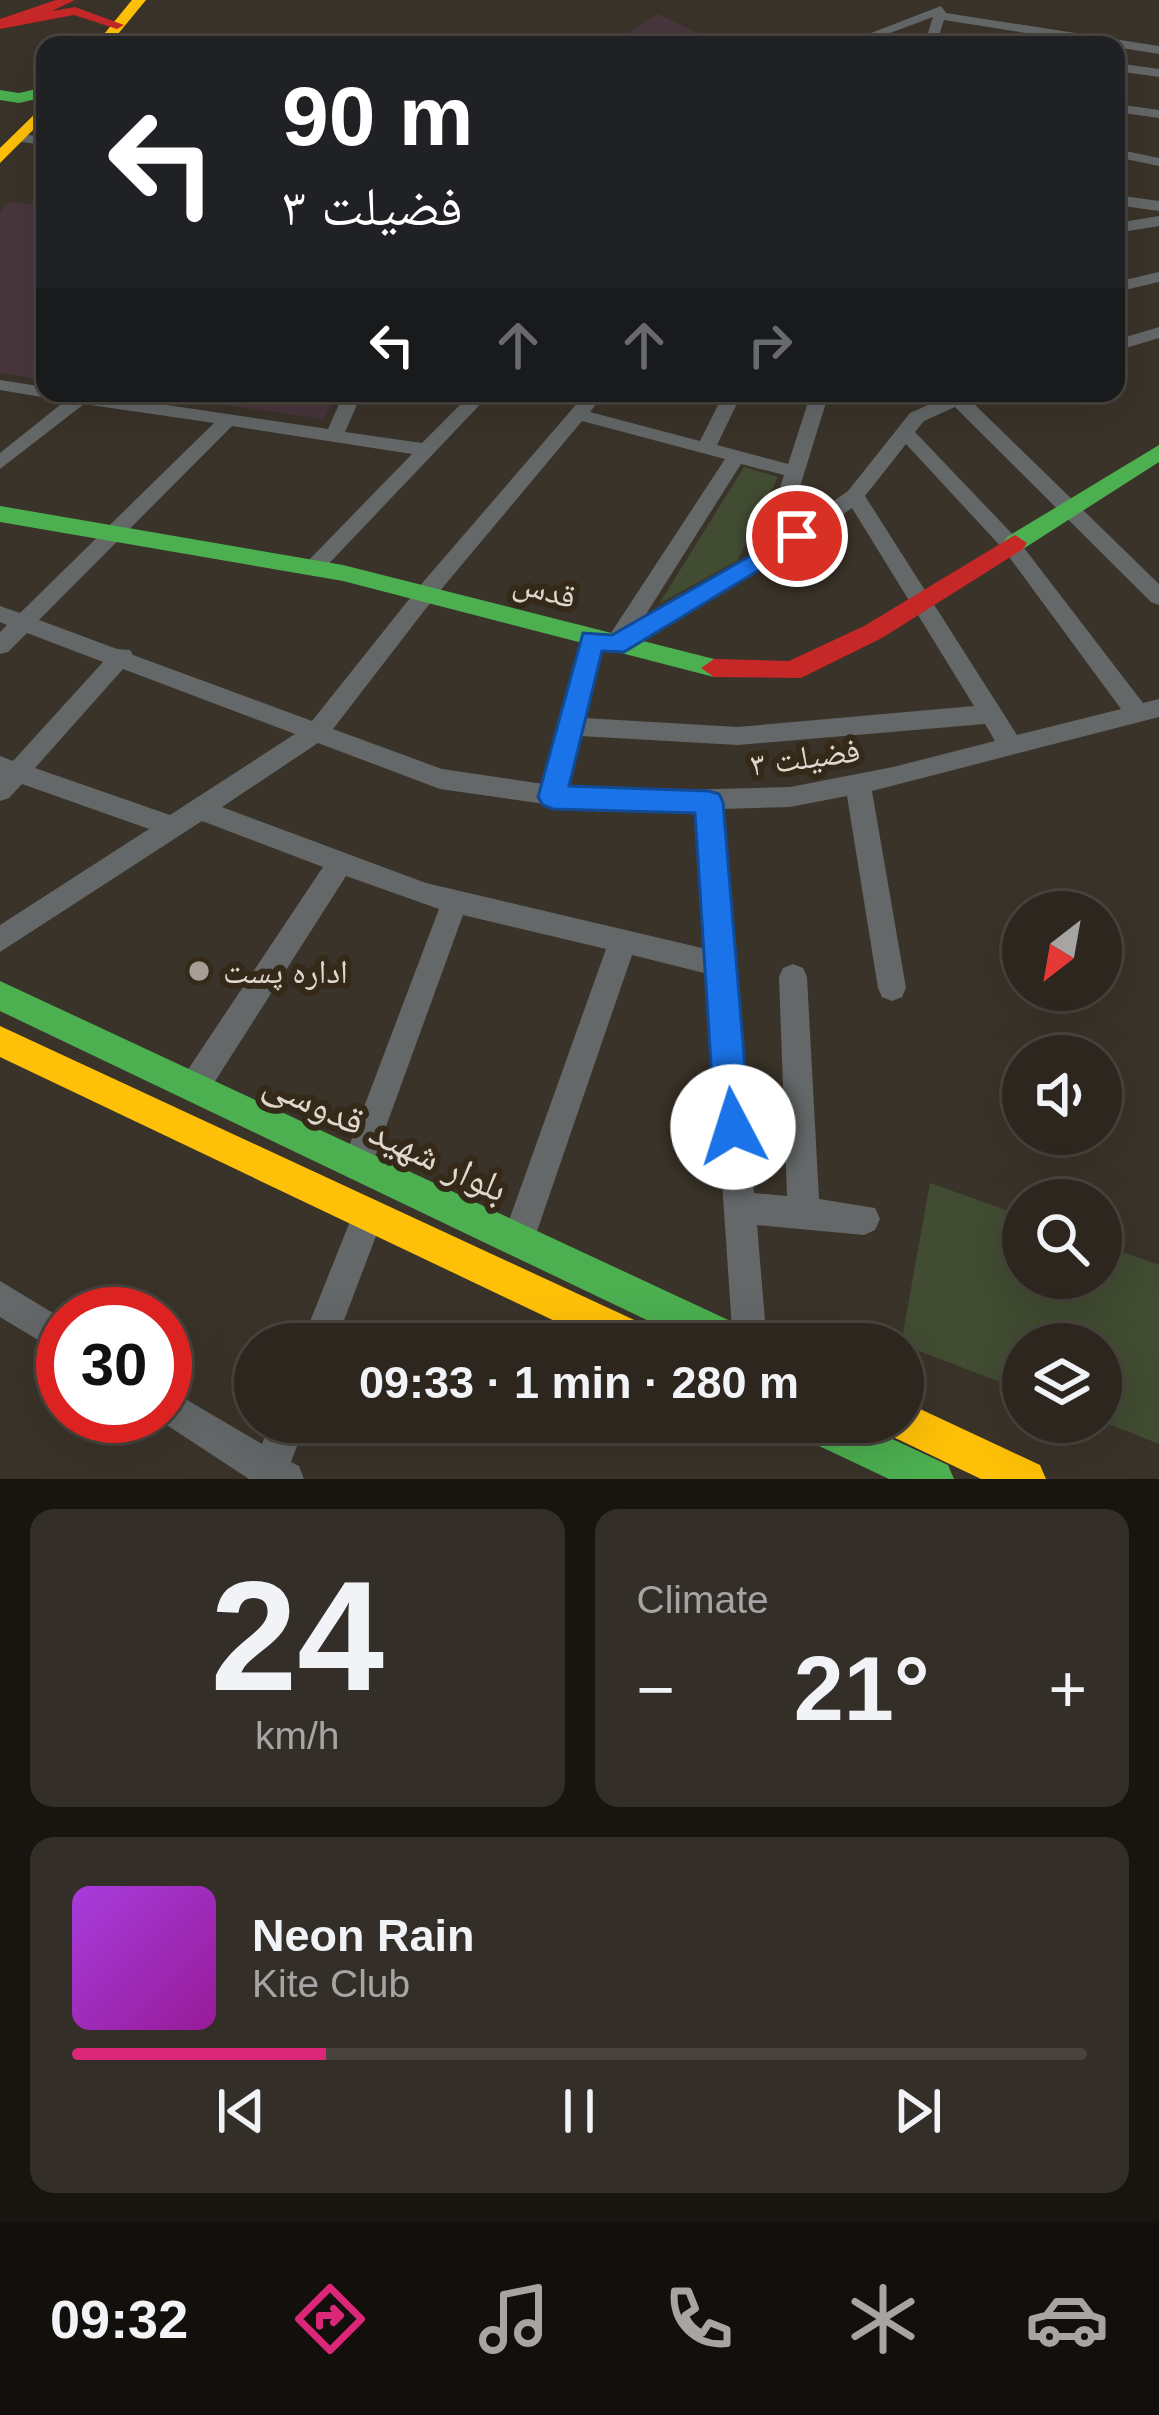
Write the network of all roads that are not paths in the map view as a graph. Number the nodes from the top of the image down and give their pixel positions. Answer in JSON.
{"nodes":[{"id":1,"x":68,"y":0,"type":"edge"},
{"id":2,"x":139,"y":0,"type":"edge"},
{"id":3,"x":940,"y":13,"type":"junction"},
{"id":4,"x":3,"y":23,"type":"edge"},
{"id":5,"x":110,"y":35,"type":"edge"},
{"id":6,"x":872,"y":36,"type":"edge"},
{"id":7,"x":933,"y":36,"type":"edge"},
{"id":8,"x":1076,"y":36,"type":"edge"},
{"id":9,"x":1125,"y":44,"type":"edge"},
{"id":10,"x":1159,"y":50,"type":"edge"},
{"id":11,"x":1125,"y":68,"type":"edge"},
{"id":12,"x":1159,"y":73,"type":"edge"},
{"id":13,"x":36,"y":94,"type":"edge"},
{"id":14,"x":0,"y":95,"type":"edge"},
{"id":15,"x":1125,"y":109,"type":"edge"},
{"id":16,"x":1159,"y":114,"type":"edge"},
{"id":17,"x":1125,"y":155,"type":"edge"},
{"id":18,"x":1159,"y":162,"type":"edge"},
{"id":19,"x":1125,"y":201,"type":"edge"},
{"id":20,"x":1159,"y":206,"type":"edge"},
{"id":21,"x":1159,"y":221,"type":"edge"},
{"id":22,"x":1125,"y":227,"type":"edge"},
{"id":23,"x":1159,"y":277,"type":"edge"},
{"id":24,"x":1125,"y":285,"type":"edge"},
{"id":25,"x":1159,"y":332,"type":"edge"},
{"id":26,"x":1125,"y":343,"type":"edge"},
{"id":27,"x":0,"y":386,"type":"edge"},
{"id":28,"x":36,"y":391,"type":"edge"},
{"id":29,"x":75,"y":402,"type":"edge"},
{"id":30,"x":107,"y":402,"type":"edge"},
{"id":31,"x":349,"y":402,"type":"edge"},
{"id":32,"x":473,"y":402,"type":"edge"},
{"id":33,"x":588,"y":402,"type":"edge"},
{"id":34,"x":728,"y":402,"type":"edge"},
{"id":35,"x":817,"y":402,"type":"edge"},
{"id":36,"x":945,"y":402,"type":"edge"},
{"id":37,"x":968,"y":402,"type":"edge"},
{"id":38,"x":578,"y":414,"type":"junction"},
{"id":39,"x":228,"y":420,"type":"junction"},
{"id":40,"x":905,"y":432,"type":"junction"},
{"id":41,"x":334,"y":436,"type":"junction"},
{"id":42,"x":705,"y":449,"type":"junction"},
{"id":43,"x":427,"y":450,"type":"junction"},
{"id":44,"x":736,"y":457,"type":"junction"},
{"id":45,"x":1156,"y":457,"type":"edge"},
{"id":46,"x":0,"y":463,"type":"edge"},
{"id":47,"x":795,"y":472,"type":"junction"},
{"id":48,"x":855,"y":496,"type":"junction"},
{"id":49,"x":1071,"y":510,"type":"junction"},
{"id":50,"x":0,"y":514,"type":"edge"},
{"id":51,"x":112,"y":534,"type":"junction"},
{"id":52,"x":1011,"y":545,"type":"junction"},
{"id":53,"x":768,"y":557,"type":"junction"},
{"id":54,"x":313,"y":568,"type":"junction"},
{"id":55,"x":426,"y":592,"type":"junction"},
{"id":56,"x":1159,"y":597,"type":"edge"},
{"id":57,"x":920,"y":602,"type":"junction"},
{"id":58,"x":12,"y":618,"type":"edge"},
{"id":59,"x":603,"y":642,"type":"junction"},
{"id":60,"x":0,"y":646,"type":"edge"},
{"id":61,"x":122,"y":656,"type":"junction"},
{"id":62,"x":1148,"y":711,"type":"edge"},
{"id":63,"x":991,"y":714,"type":"junction"},
{"id":64,"x":569,"y":726,"type":"junction"},
{"id":65,"x":317,"y":732,"type":"junction"},
{"id":66,"x":1011,"y":746,"type":"junction"},
{"id":67,"x":6,"y":776,"type":"edge"},
{"id":68,"x":858,"y":784,"type":"junction"},
{"id":69,"x":553,"y":797,"type":"junction"},
{"id":70,"x":709,"y":802,"type":"junction"},
{"id":71,"x":198,"y":809,"type":"junction"},
{"id":72,"x":172,"y":826,"type":"junction"},
{"id":73,"x":340,"y":862,"type":"junction"},
{"id":74,"x":454,"y":901,"type":"junction"},
{"id":75,"x":0,"y":940,"type":"edge"},
{"id":76,"x":623,"y":941,"type":"junction"},
{"id":77,"x":719,"y":964,"type":"junction"},
{"id":78,"x":793,"y":977,"type":"dead end"},
{"id":79,"x":892,"y":988,"type":"dead end"},
{"id":80,"x":0,"y":995,"type":"edge"},
{"id":81,"x":0,"y":1041,"type":"edge"},
{"id":82,"x":194,"y":1087,"type":"junction"},
{"id":83,"x":357,"y":1165,"type":"junction"},
{"id":84,"x":739,"y":1208,"type":"junction"},
{"id":85,"x":804,"y":1214,"type":"junction"},
{"id":86,"x":368,"y":1215,"type":"junction"},
{"id":87,"x":864,"y":1219,"type":"dead end"},
{"id":88,"x":518,"y":1240,"type":"junction"},
{"id":89,"x":0,"y":1298,"type":"edge"},
{"id":90,"x":36,"y":1321,"type":"edge"},
{"id":91,"x":327,"y":1323,"type":"edge"},
{"id":92,"x":600,"y":1323,"type":"edge"},
{"id":93,"x":694,"y":1323,"type":"edge"},
{"id":94,"x":748,"y":1323,"type":"edge"},
{"id":95,"x":192,"y":1422,"type":"edge"},
{"id":96,"x":924,"y":1431,"type":"edge"},
{"id":97,"x":283,"y":1443,"type":"edge"},
{"id":98,"x":857,"y":1443,"type":"edge"},
{"id":99,"x":274,"y":1476,"type":"edge"},
{"id":100,"x":934,"y":1479,"type":"edge"},
{"id":101,"x":1026,"y":1479,"type":"edge"}],
"edges":[{"from":1,"to":4,"type":"main road"},
{"from":2,"to":5,"type":"main road"},
{"from":3,"to":6,"type":"street"},
{"from":3,"to":7,"type":"street"},
{"from":3,"to":8,"type":"street"},
{"from":4,"to":5,"type":"main road"},
{"from":9,"to":10,"type":"street"},
{"from":11,"to":12,"type":"street"},
{"from":13,"to":14,"type":"main road"},
{"from":15,"to":16,"type":"street"},
{"from":17,"to":18,"type":"street"},
{"from":19,"to":20,"type":"street"},
{"from":21,"to":22,"type":"street"},
{"from":23,"to":24,"type":"street"},
{"from":25,"to":26,"type":"street"},
{"from":27,"to":28,"type":"street"},
{"from":29,"to":46,"type":"street"},
{"from":30,"to":39,"type":"street"},
{"from":31,"to":41,"type":"street"},
{"from":32,"to":43,"type":"street"},
{"from":33,"to":38,"type":"street"},
{"from":34,"to":42,"type":"street"},
{"from":35,"to":47,"type":"street"},
{"from":36,"to":40,"type":"street"},
{"from":37,"to":49,"type":"street"},
{"from":38,"to":42,"type":"street"},
{"from":38,"to":55,"type":"street"},
{"from":39,"to":41,"type":"street"},
{"from":39,"to":51,"type":"street"},
{"from":40,"to":48,"type":"street"},
{"from":40,"to":52,"type":"street"},
{"from":41,"to":43,"type":"street"},
{"from":42,"to":44,"type":"street"},
{"from":43,"to":54,"type":"street"},
{"from":44,"to":47,"type":"street"},
{"from":44,"to":59,"type":"street"},
{"from":45,"to":49,"type":"main road","name":"قدس"},
{"from":47,"to":53,"type":"street"},
{"from":48,"to":53,"type":"street"},
{"from":48,"to":57,"type":"street"},
{"from":49,"to":52,"type":"main road","name":"قدس"},
{"from":49,"to":56,"type":"street"},
{"from":50,"to":51,"type":"main road","name":"قدس"},
{"from":51,"to":54,"type":"main road","name":"قدس"},
{"from":51,"to":58,"type":"street"},
{"from":52,"to":57,"type":"main road","name":"قدس"},
{"from":52,"to":62,"type":"street"},
{"from":53,"to":59,"type":"street"},
{"from":54,"to":55,"type":"main road","name":"قدس"},
{"from":55,"to":59,"type":"main road","name":"قدس"},
{"from":55,"to":65,"type":"street"},
{"from":57,"to":59,"type":"main road","name":"قدس"},
{"from":57,"to":63,"type":"street"},
{"from":58,"to":60,"type":"street"},
{"from":58,"to":61,"type":"street","name":"فضیلت ۳"},
{"from":59,"to":64,"type":"street"},
{"from":61,"to":65,"type":"street","name":"فضیلت ۳"},
{"from":61,"to":67,"type":"street"},
{"from":62,"to":66,"type":"street","name":"فضیلت ۳"},
{"from":63,"to":64,"type":"street"},
{"from":63,"to":66,"type":"street"},
{"from":64,"to":69,"type":"street"},
{"from":65,"to":69,"type":"street","name":"فضیلت ۳"},
{"from":65,"to":71,"type":"street"},
{"from":66,"to":68,"type":"street","name":"فضیلت ۳"},
{"from":67,"to":72,"type":"street"},
{"from":68,"to":70,"type":"street","name":"فضیلت ۳"},
{"from":68,"to":79,"type":"street"},
{"from":69,"to":70,"type":"street","name":"فضیلت ۳"},
{"from":70,"to":77,"type":"street"},
{"from":71,"to":72,"type":"street"},
{"from":71,"to":73,"type":"street"},
{"from":72,"to":75,"type":"street"},
{"from":73,"to":74,"type":"street"},
{"from":73,"to":82,"type":"street"},
{"from":74,"to":76,"type":"street"},
{"from":74,"to":83,"type":"street"},
{"from":76,"to":77,"type":"street"},
{"from":76,"to":88,"type":"street"},
{"from":77,"to":84,"type":"street"},
{"from":78,"to":85,"type":"street"},
{"from":80,"to":82,"type":"main road","name":"بلوار شهید قدوسی"},
{"from":81,"to":86,"type":"main road"},
{"from":82,"to":83,"type":"main road","name":"بلوار شهید قدوسی"},
{"from":83,"to":88,"type":"main road","name":"بلوار شهید قدوسی"},
{"from":84,"to":85,"type":"street"},
{"from":84,"to":94,"type":"street"},
{"from":85,"to":87,"type":"street"},
{"from":86,"to":91,"type":"street"},
{"from":86,"to":92,"type":"main road"},
{"from":88,"to":93,"type":"main road","name":"بلوار شهید قدوسی"},
{"from":89,"to":90,"type":"street"},
{"from":95,"to":99,"type":"street"},
{"from":96,"to":101,"type":"main road"},
{"from":97,"to":99,"type":"street"},
{"from":98,"to":100,"type":"main road"}]}
